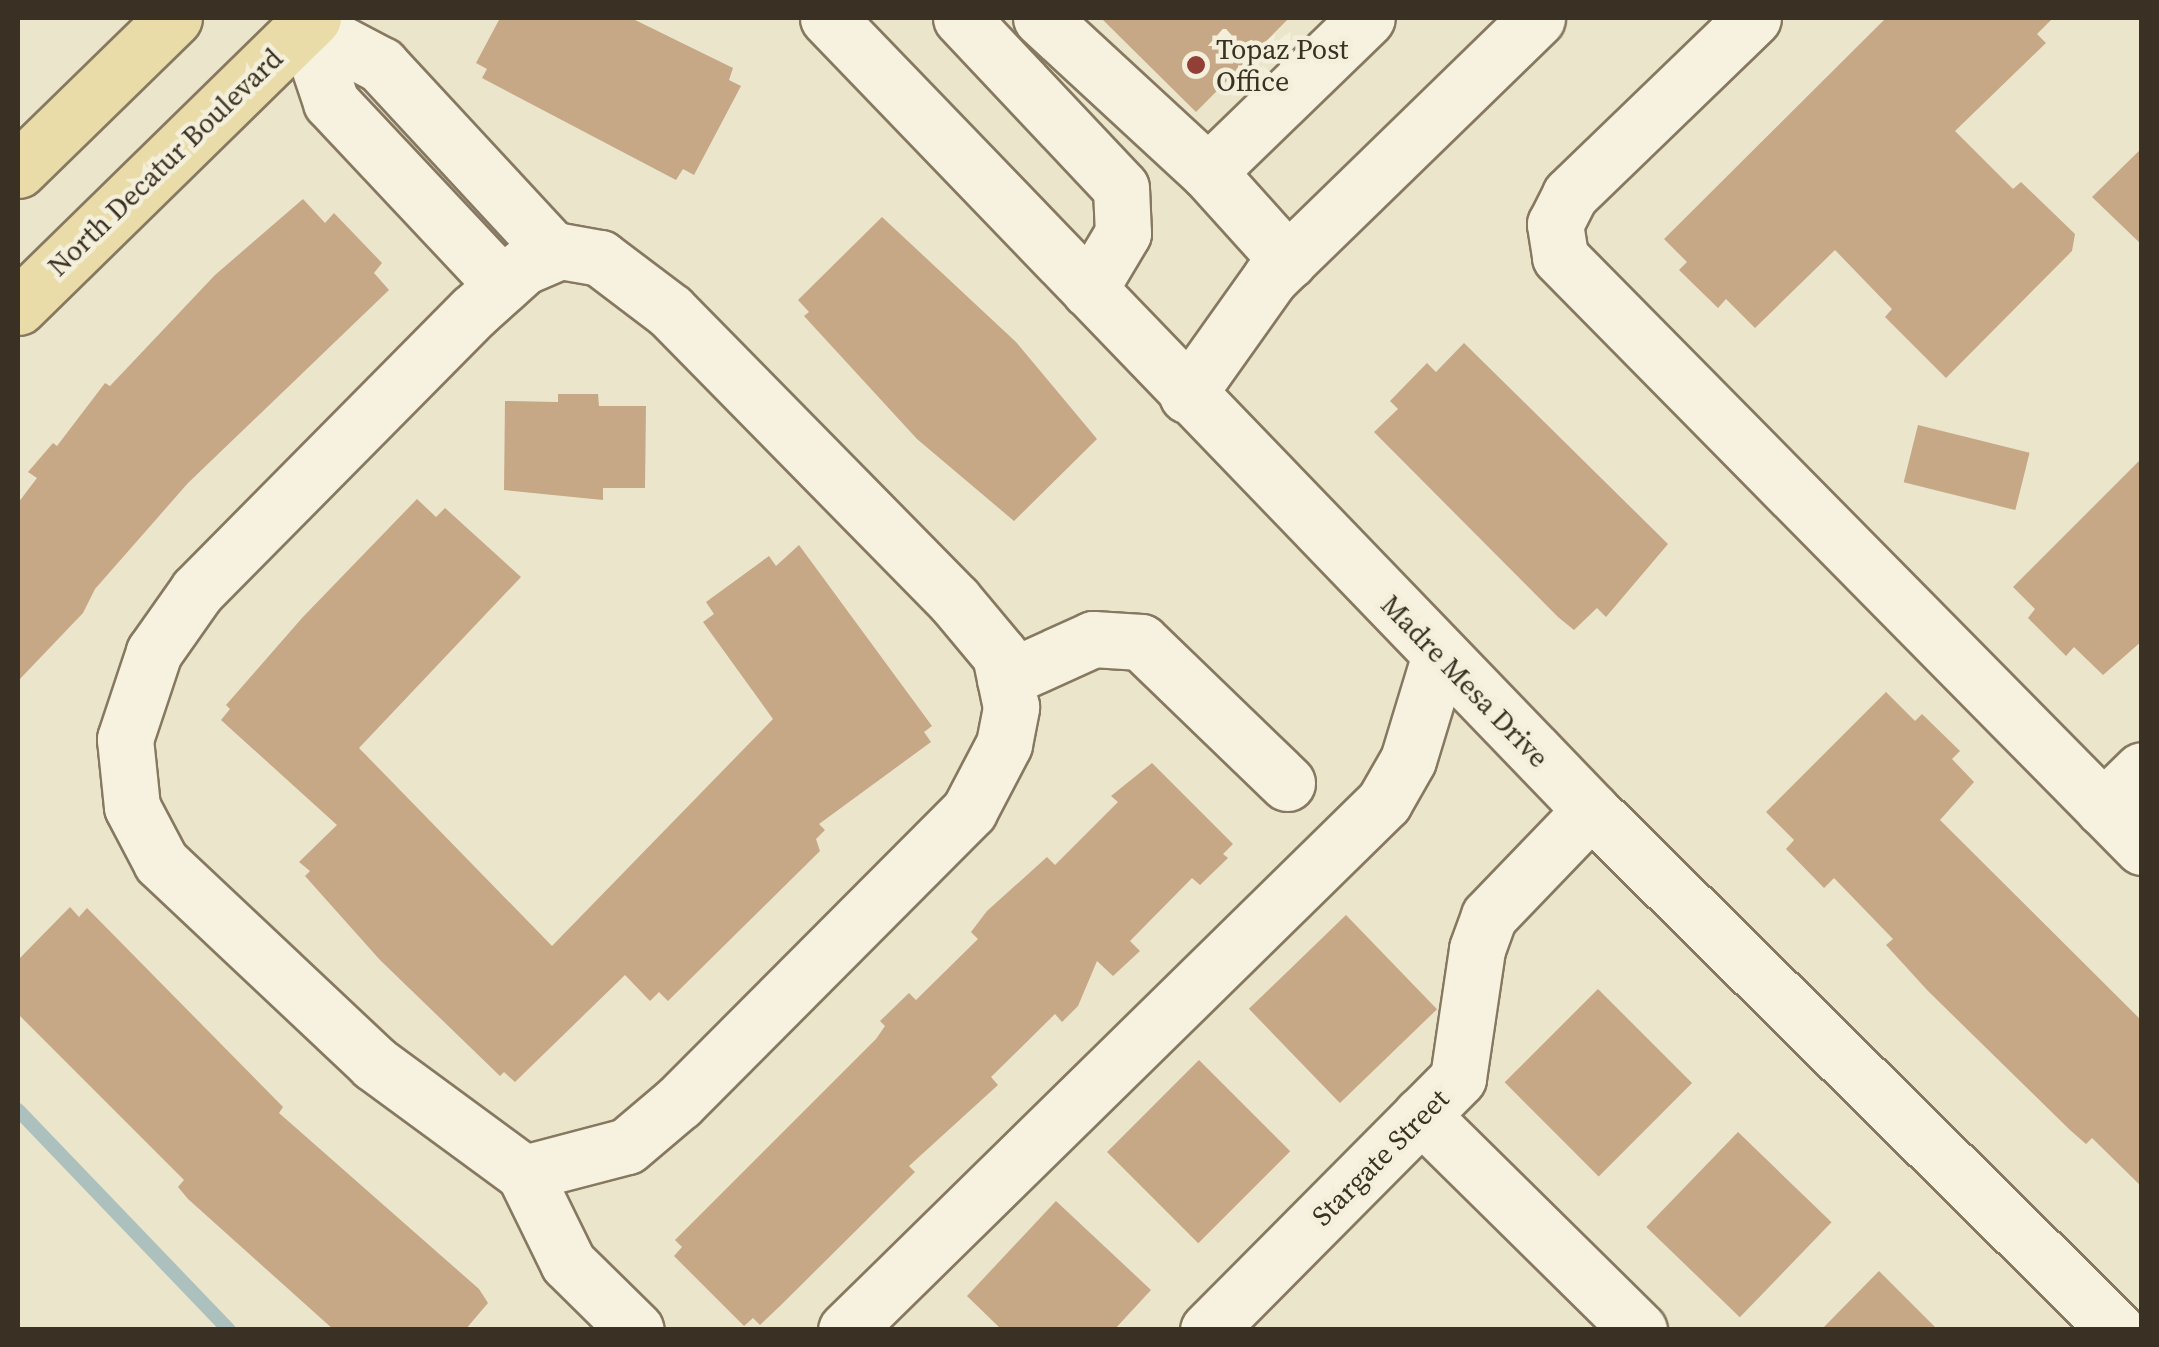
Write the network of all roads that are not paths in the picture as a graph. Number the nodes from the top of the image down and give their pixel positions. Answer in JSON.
{"nodes":[{"id":1,"x":828,"y":18,"type":"edge"},
{"id":2,"x":961,"y":18,"type":"edge"},
{"id":3,"x":1041,"y":18,"type":"edge"},
{"id":4,"x":1367,"y":18,"type":"edge"},
{"id":5,"x":1537,"y":18,"type":"edge"},
{"id":6,"x":1753,"y":18,"type":"edge"},
{"id":7,"x":166,"y":20,"type":"edge"},
{"id":8,"x":309,"y":22,"type":"edge"},
{"id":9,"x":18,"y":170,"type":"edge"},
{"id":10,"x":1208,"y":172,"type":"junction"},
{"id":11,"x":552,"y":251,"type":"junction"},
{"id":12,"x":1288,"y":260,"type":"junction"},
{"id":13,"x":503,"y":286,"type":"junction"},
{"id":14,"x":1088,"y":290,"type":"junction"},
{"id":15,"x":18,"y":307,"type":"edge"},
{"id":16,"x":1188,"y":395,"type":"junction"},
{"id":17,"x":1440,"y":655,"type":"junction"},
{"id":18,"x":1004,"y":680,"type":"junction"},
{"id":19,"x":2142,"y":770,"type":"edge"},
{"id":20,"x":1287,"y":783,"type":"dead end"},
{"id":21,"x":2104,"y":808,"type":"junction"},
{"id":22,"x":1591,"y":810,"type":"junction"},
{"id":23,"x":2142,"y":846,"type":"edge"},
{"id":24,"x":1421,"y":1116,"type":"junction"},
{"id":25,"x":524,"y":1173,"type":"junction"},
{"id":26,"x":608,"y":1320,"type":"edge"},
{"id":27,"x":846,"y":1330,"type":"edge"},
{"id":28,"x":1208,"y":1330,"type":"edge"},
{"id":29,"x":1639,"y":1330,"type":"edge"},
{"id":30,"x":2117,"y":1330,"type":"edge"}],
"edges":[{"from":1,"to":14,"type":"street","name":"Madre Mesa Drive"},
{"from":2,"to":14,"type":"street"},
{"from":3,"to":10,"type":"street"},
{"from":4,"to":10,"type":"street"},
{"from":5,"to":12,"type":"street"},
{"from":6,"to":21,"type":"street"},
{"from":7,"to":9,"type":"main road"},
{"from":8,"to":11,"type":"street"},
{"from":8,"to":13,"type":"street"},
{"from":8,"to":15,"type":"main road","name":"North Decatur Boulevard"},
{"from":10,"to":12,"type":"street"},
{"from":11,"to":13,"type":"street"},
{"from":11,"to":18,"type":"street"},
{"from":12,"to":16,"type":"street"},
{"from":13,"to":25,"type":"street"},
{"from":14,"to":16,"type":"street","name":"Madre Mesa Drive"},
{"from":16,"to":17,"type":"street","name":"Madre Mesa Drive"},
{"from":17,"to":22,"type":"street","name":"Madre Mesa Drive"},
{"from":17,"to":27,"type":"street"},
{"from":18,"to":20,"type":"street"},
{"from":18,"to":25,"type":"street"},
{"from":19,"to":21,"type":"street"},
{"from":21,"to":23,"type":"street"},
{"from":22,"to":24,"type":"street","name":"Stargate Street"},
{"from":22,"to":30,"type":"street","name":"Madre Mesa Drive"},
{"from":24,"to":28,"type":"street","name":"Stargate Street"},
{"from":24,"to":29,"type":"street"},
{"from":25,"to":26,"type":"street"}]}
